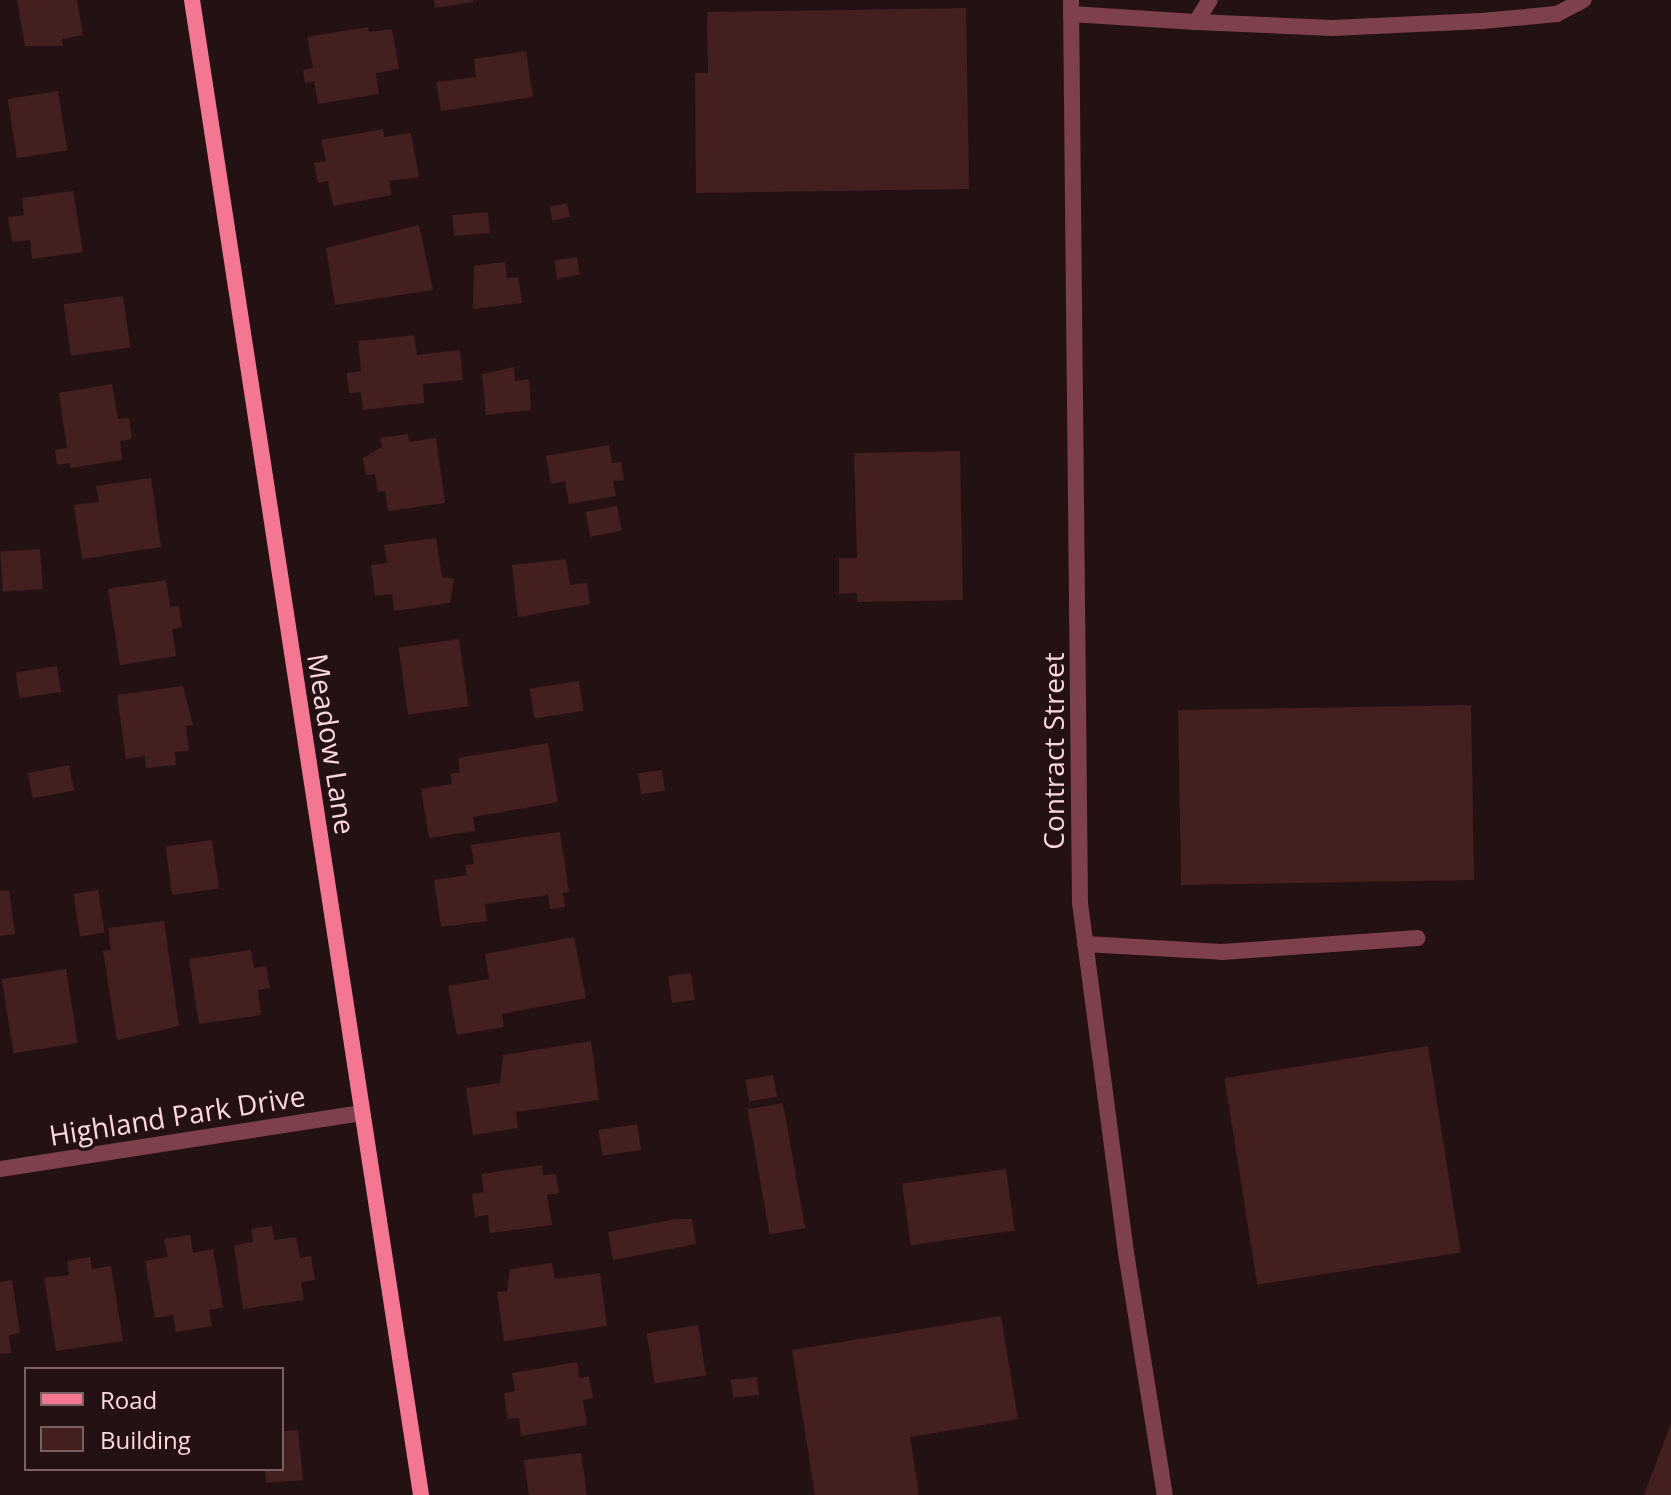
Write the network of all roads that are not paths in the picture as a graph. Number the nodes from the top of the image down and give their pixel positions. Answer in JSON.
{"nodes":[{"id":1,"x":192,"y":0,"type":"edge"},
{"id":2,"x":1210,"y":0,"type":"edge"},
{"id":3,"x":1583,"y":0,"type":"edge"},
{"id":4,"x":1071,"y":7,"type":"edge"},
{"id":5,"x":1196,"y":22,"type":"junction"},
{"id":6,"x":1418,"y":938,"type":"dead end"},
{"id":7,"x":1085,"y":944,"type":"junction"},
{"id":8,"x":362,"y":1113,"type":"junction"},
{"id":9,"x":0,"y":1169,"type":"edge"},
{"id":10,"x":421,"y":1495,"type":"edge"},
{"id":11,"x":1165,"y":1495,"type":"edge"}],
"edges":[{"from":1,"to":8,"type":"street","name":"Meadow Lane"},
{"from":2,"to":5,"type":"street"},
{"from":3,"to":5,"type":"street"},
{"from":4,"to":5,"type":"street"},
{"from":4,"to":7,"type":"street","name":"Contract Street"},
{"from":6,"to":7,"type":"street"},
{"from":7,"to":11,"type":"street","name":"Contract Street"},
{"from":8,"to":9,"type":"street","name":"Highland Park Drive"},
{"from":8,"to":10,"type":"street","name":"Meadow Lane"}]}
